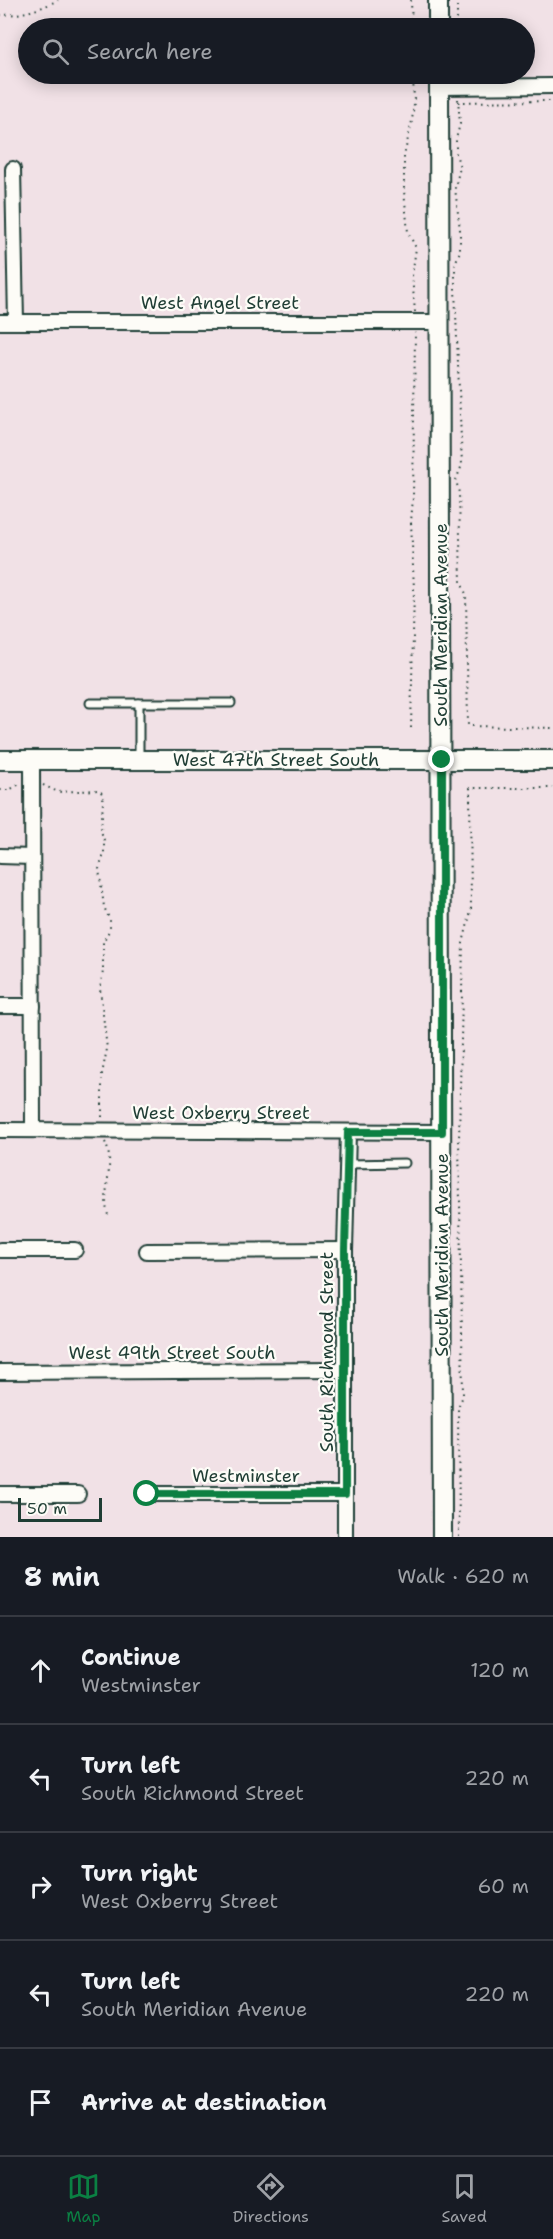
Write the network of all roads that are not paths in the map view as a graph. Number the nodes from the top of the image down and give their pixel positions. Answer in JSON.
{"nodes":[{"id":1,"x":438,"y":0,"type":"edge"},
{"id":2,"x":438,"y":18,"type":"edge"},
{"id":3,"x":439,"y":84,"type":"edge"},
{"id":4,"x":450,"y":84,"type":"edge"},
{"id":5,"x":553,"y":86,"type":"edge"},
{"id":6,"x":13,"y":169,"type":"dead end"},
{"id":7,"x":0,"y":322,"type":"edge"},
{"id":8,"x":16,"y":322,"type":"junction"},
{"id":9,"x":440,"y":322,"type":"junction"},
{"id":10,"x":90,"y":703,"type":"dead end"},
{"id":11,"x":139,"y":703,"type":"junction"},
{"id":12,"x":231,"y":704,"type":"dead end"},
{"id":13,"x":0,"y":760,"type":"edge"},
{"id":14,"x":139,"y":760,"type":"junction"},
{"id":15,"x":442,"y":760,"type":"junction"},
{"id":16,"x":553,"y":760,"type":"edge"},
{"id":17,"x":32,"y":761,"type":"junction"},
{"id":18,"x":0,"y":856,"type":"edge"},
{"id":19,"x":32,"y":857,"type":"junction"},
{"id":20,"x":0,"y":1006,"type":"edge"},
{"id":21,"x":33,"y":1006,"type":"junction"},
{"id":22,"x":33,"y":1129,"type":"junction"},
{"id":23,"x":0,"y":1130,"type":"edge"},
{"id":24,"x":348,"y":1132,"type":"junction"},
{"id":25,"x":442,"y":1132,"type":"junction"},
{"id":26,"x":405,"y":1163,"type":"dead end"},
{"id":27,"x":347,"y":1164,"type":"junction"},
{"id":28,"x":75,"y":1250,"type":"dead end"},
{"id":29,"x":345,"y":1250,"type":"junction"},
{"id":30,"x":0,"y":1251,"type":"edge"},
{"id":31,"x":147,"y":1251,"type":"dead end"},
{"id":32,"x":345,"y":1370,"type":"junction"},
{"id":33,"x":0,"y":1372,"type":"edge"},
{"id":34,"x":0,"y":1494,"type":"edge"},
{"id":35,"x":78,"y":1494,"type":"dead end"},
{"id":36,"x":147,"y":1494,"type":"dead end"},
{"id":37,"x":345,"y":1494,"type":"junction"},
{"id":38,"x":345,"y":1537,"type":"edge"},
{"id":39,"x":442,"y":1537,"type":"edge"}],
"edges":[{"from":1,"to":2,"type":"main road"},
{"from":3,"to":9,"type":"main road","name":"South Meridian Avenue"},
{"from":4,"to":5,"type":"street"},
{"from":6,"to":8,"type":"street"},
{"from":7,"to":8,"type":"street","name":"West Angel Street"},
{"from":8,"to":9,"type":"street","name":"West Angel Street"},
{"from":9,"to":15,"type":"main road","name":"South Meridian Avenue"},
{"from":10,"to":11,"type":"lane"},
{"from":11,"to":12,"type":"lane"},
{"from":11,"to":14,"type":"lane"},
{"from":13,"to":17,"type":"main road","name":"West 47th Street South"},
{"from":14,"to":15,"type":"main road","name":"West 47th Street South"},
{"from":14,"to":17,"type":"main road","name":"West 47th Street South"},
{"from":15,"to":16,"type":"main road","name":"West 47th Street South"},
{"from":15,"to":25,"type":"main road","name":"South Meridian Avenue"},
{"from":17,"to":19,"type":"street"},
{"from":18,"to":19,"type":"street"},
{"from":19,"to":21,"type":"street"},
{"from":20,"to":21,"type":"street"},
{"from":21,"to":22,"type":"street"},
{"from":22,"to":23,"type":"street","name":"West Oxberry Street"},
{"from":22,"to":24,"type":"street","name":"West Oxberry Street"},
{"from":24,"to":25,"type":"street","name":"West Oxberry Street"},
{"from":24,"to":27,"type":"street","name":"South Richmond Street"},
{"from":25,"to":39,"type":"main road","name":"South Meridian Avenue"},
{"from":26,"to":27,"type":"lane"},
{"from":27,"to":29,"type":"street","name":"South Richmond Street"},
{"from":28,"to":30,"type":"street"},
{"from":29,"to":31,"type":"street"},
{"from":29,"to":32,"type":"street","name":"South Richmond Street"},
{"from":32,"to":33,"type":"street","name":"West 49th Street South"},
{"from":32,"to":37,"type":"street","name":"South Richmond Street"},
{"from":34,"to":35,"type":"street"},
{"from":36,"to":37,"type":"street","name":"Westminster"},
{"from":37,"to":38,"type":"street","name":"South Richmond Street"}]}
